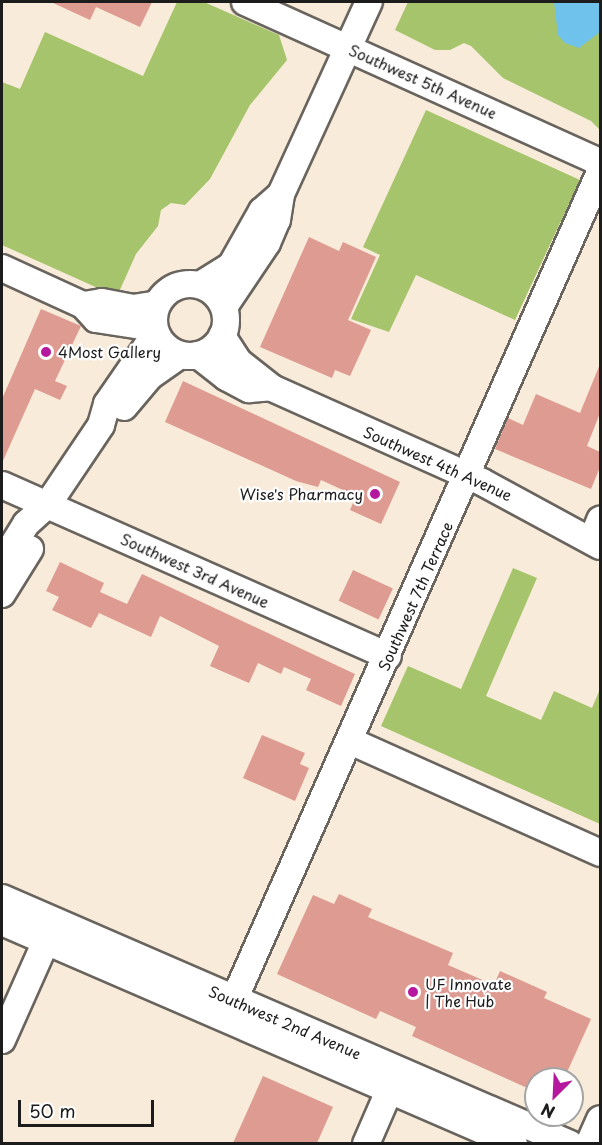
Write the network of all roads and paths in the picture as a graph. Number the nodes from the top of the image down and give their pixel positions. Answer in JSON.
{"nodes":[{"id":1,"x":245,"y":2,"type":"edge"},
{"id":2,"x":369,"y":2,"type":"edge"},
{"id":3,"x":348,"y":47,"type":"junction"},
{"id":4,"x":600,"y":162,"type":"edge"},
{"id":5,"x":600,"y":172,"type":"edge"},
{"id":6,"x":281,"y":194,"type":"junction"},
{"id":7,"x":2,"y":268,"type":"edge"},
{"id":8,"x":200,"y":285,"type":"junction"},
{"id":9,"x":224,"y":307,"type":"junction"},
{"id":10,"x":156,"y":322,"type":"junction"},
{"id":11,"x":222,"y":336,"type":"junction"},
{"id":12,"x":189,"y":355,"type":"junction"},
{"id":13,"x":272,"y":388,"type":"junction"},
{"id":14,"x":101,"y":425,"type":"junction"},
{"id":15,"x":467,"y":475,"type":"junction"},
{"id":16,"x":2,"y":485,"type":"edge"},
{"id":17,"x":48,"y":504,"type":"junction"},
{"id":18,"x":598,"y":535,"type":"edge"},
{"id":19,"x":2,"y":563,"type":"edge"},
{"id":20,"x":2,"y":594,"type":"edge"},
{"id":21,"x":388,"y":656,"type":"junction"},
{"id":22,"x":350,"y":741,"type":"junction"},
{"id":23,"x":600,"y":853,"type":"edge"},
{"id":24,"x":2,"y":898,"type":"edge"},
{"id":25,"x":2,"y":922,"type":"edge"},
{"id":26,"x":50,"y":930,"type":"junction"},
{"id":27,"x":230,"y":1009,"type":"junction"},
{"id":28,"x":2,"y":1040,"type":"edge"},
{"id":29,"x":394,"y":1080,"type":"junction"},
{"id":30,"x":600,"y":1119,"type":"edge"},
{"id":31,"x":366,"y":1143,"type":"edge"},
{"id":32,"x":514,"y":1143,"type":"edge"},
{"id":33,"x":570,"y":1143,"type":"edge"},
{"id":34,"x":589,"y":1143,"type":"edge"}],
"edges":[{"from":1,"to":3,"type":"street","name":"Southwest 5th Avenue"},
{"from":2,"to":3,"type":"street"},
{"from":3,"to":4,"type":"street","name":"Southwest 5th Avenue"},
{"from":3,"to":6,"type":"street"},
{"from":5,"to":15,"type":"street","name":"Southwest 7th Terrace"},
{"from":6,"to":8,"type":"street"},
{"from":6,"to":9,"type":"street"},
{"from":7,"to":10,"type":"street"},
{"from":8,"to":9,"type":"street"},
{"from":8,"to":10,"type":"street"},
{"from":9,"to":11,"type":"street"},
{"from":10,"to":12,"type":"street"},
{"from":10,"to":14,"type":"street"},
{"from":11,"to":12,"type":"street"},
{"from":11,"to":13,"type":"street","name":"Southwest 4th Avenue"},
{"from":12,"to":13,"type":"street","name":"Southwest 4th Avenue"},
{"from":12,"to":14,"type":"street"},
{"from":13,"to":15,"type":"street","name":"Southwest 4th Avenue"},
{"from":14,"to":17,"type":"street"},
{"from":15,"to":18,"type":"street","name":"Southwest 4th Avenue"},
{"from":15,"to":21,"type":"street","name":"Southwest 7th Terrace"},
{"from":16,"to":17,"type":"street","name":"Southwest 3rd Avenue"},
{"from":17,"to":19,"type":"street"},
{"from":17,"to":20,"type":"street"},
{"from":17,"to":21,"type":"street","name":"Southwest 3rd Avenue"},
{"from":21,"to":22,"type":"street","name":"Southwest 7th Terrace"},
{"from":22,"to":23,"type":"street"},
{"from":22,"to":27,"type":"street","name":"Southwest 7th Terrace"},
{"from":24,"to":26,"type":"street","name":"Southwest 2nd Avenue"},
{"from":25,"to":26,"type":"street","name":"Southwest 2nd Avenue"},
{"from":26,"to":27,"type":"street","name":"Southwest 2nd Avenue"},
{"from":26,"to":28,"type":"street"},
{"from":27,"to":29,"type":"street","name":"Southwest 2nd Avenue"},
{"from":29,"to":31,"type":"street"},
{"from":29,"to":32,"type":"street","name":"Southwest 2nd Avenue"},
{"from":29,"to":33,"type":"street","name":"Southwest 2nd Avenue"},
{"from":30,"to":34,"type":"street"}]}
